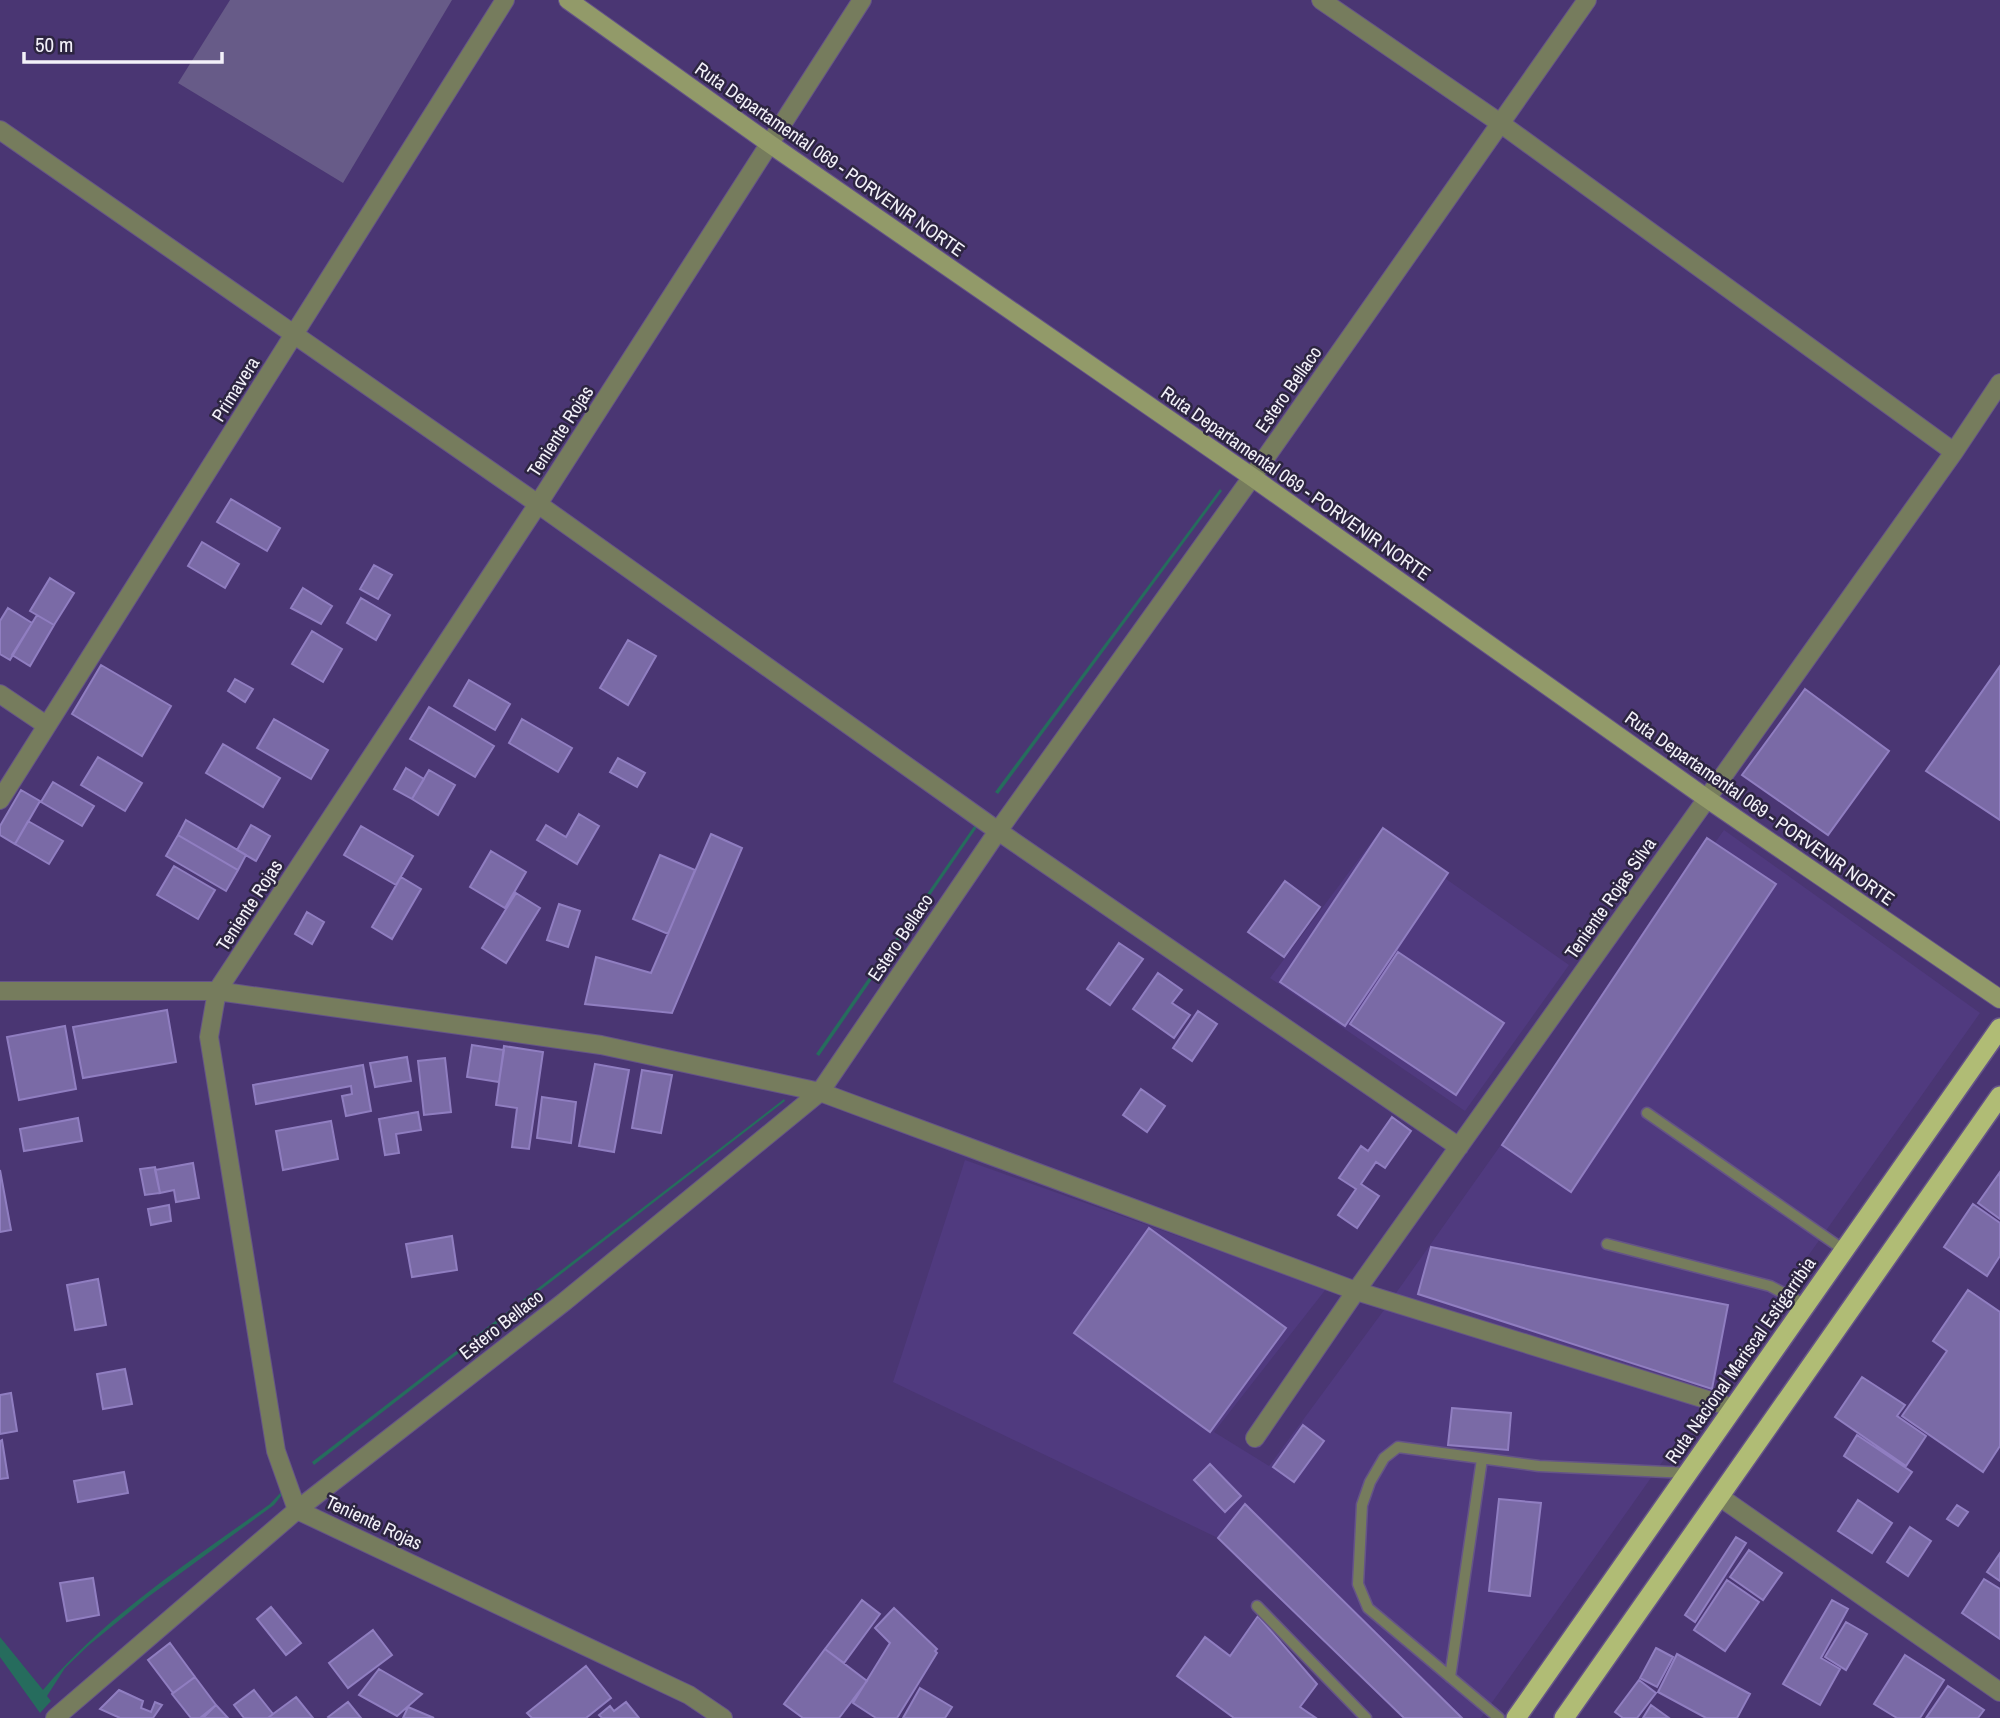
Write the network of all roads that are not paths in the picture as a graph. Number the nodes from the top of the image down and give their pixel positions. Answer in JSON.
{"nodes":[{"id":1,"x":505,"y":0,"type":"edge"},
{"id":2,"x":568,"y":0,"type":"edge"},
{"id":3,"x":862,"y":0,"type":"edge"},
{"id":4,"x":1321,"y":0,"type":"edge"},
{"id":5,"x":1587,"y":0,"type":"edge"},
{"id":6,"x":1500,"y":123,"type":"junction"},
{"id":7,"x":0,"y":130,"type":"edge"},
{"id":8,"x":770,"y":144,"type":"junction"},
{"id":9,"x":293,"y":335,"type":"junction"},
{"id":10,"x":2000,"y":383,"type":"edge"},
{"id":11,"x":1954,"y":452,"type":"junction"},
{"id":12,"x":1252,"y":477,"type":"junction"},
{"id":13,"x":538,"y":504,"type":"junction"},
{"id":14,"x":0,"y":694,"type":"edge"},
{"id":15,"x":46,"y":725,"type":"junction"},
{"id":16,"x":1706,"y":798,"type":"junction"},
{"id":17,"x":0,"y":800,"type":"edge"},
{"id":18,"x":998,"y":831,"type":"junction"},
{"id":19,"x":0,"y":991,"type":"edge"},
{"id":20,"x":217,"y":991,"type":"junction"},
{"id":21,"x":2000,"y":999,"type":"edge"},
{"id":22,"x":2000,"y":1028,"type":"edge"},
{"id":23,"x":820,"y":1092,"type":"junction"},
{"id":24,"x":2000,"y":1096,"type":"edge"},
{"id":25,"x":1647,"y":1113,"type":"dead end"},
{"id":26,"x":1459,"y":1147,"type":"junction"},
{"id":27,"x":1607,"y":1244,"type":"dead end"},
{"id":28,"x":1844,"y":1250,"type":"junction"},
{"id":29,"x":1356,"y":1291,"type":"junction"},
{"id":30,"x":1806,"y":1305,"type":"junction"},
{"id":31,"x":1734,"y":1408,"type":"junction"},
{"id":32,"x":1255,"y":1438,"type":"dead end"},
{"id":33,"x":1482,"y":1459,"type":"junction"},
{"id":34,"x":1688,"y":1473,"type":"junction"},
{"id":35,"x":1720,"y":1497,"type":"junction"},
{"id":36,"x":297,"y":1510,"type":"junction"},
{"id":37,"x":1257,"y":1606,"type":"dead end"},
{"id":38,"x":1450,"y":1677,"type":"junction"},
{"id":39,"x":2000,"y":1692,"type":"edge"},
{"id":40,"x":55,"y":1718,"type":"edge"},
{"id":41,"x":723,"y":1718,"type":"edge"},
{"id":42,"x":1366,"y":1718,"type":"edge"},
{"id":43,"x":1499,"y":1718,"type":"edge"},
{"id":44,"x":1516,"y":1718,"type":"edge"},
{"id":45,"x":1564,"y":1718,"type":"edge"}],
"edges":[{"from":1,"to":9,"type":"street","name":"Primavera"},
{"from":2,"to":8,"type":"main road","name":"Ruta Departamental 069 - PORVENIR NORTE"},
{"from":3,"to":8,"type":"street","name":"Teniente Rojas"},
{"from":4,"to":6,"type":"street"},
{"from":5,"to":6,"type":"street","name":"Estero Bellaco"},
{"from":6,"to":11,"type":"street"},
{"from":6,"to":12,"type":"street","name":"Estero Bellaco"},
{"from":7,"to":9,"type":"street"},
{"from":8,"to":12,"type":"main road","name":"Ruta Departamental 069 - PORVENIR NORTE"},
{"from":8,"to":13,"type":"street","name":"Teniente Rojas"},
{"from":9,"to":13,"type":"street"},
{"from":9,"to":15,"type":"street","name":"Primavera"},
{"from":10,"to":11,"type":"street","name":"Teniente Rojas Silva"},
{"from":11,"to":16,"type":"street","name":"Teniente Rojas Silva"},
{"from":12,"to":16,"type":"main road","name":"Ruta Departamental 069 - PORVENIR NORTE"},
{"from":12,"to":18,"type":"street","name":"Estero Bellaco"},
{"from":13,"to":18,"type":"street"},
{"from":13,"to":20,"type":"street","name":"Teniente Rojas"},
{"from":14,"to":15,"type":"street"},
{"from":15,"to":17,"type":"street","name":"Primavera"},
{"from":16,"to":21,"type":"main road","name":"Ruta Departamental 069 - PORVENIR NORTE"},
{"from":16,"to":26,"type":"street","name":"Teniente Rojas Silva"},
{"from":18,"to":23,"type":"street","name":"Estero Bellaco"},
{"from":18,"to":26,"type":"street"},
{"from":19,"to":20,"type":"street"},
{"from":20,"to":23,"type":"street"},
{"from":20,"to":36,"type":"street","name":"Teniente Rojas"},
{"from":22,"to":28,"type":"highway","name":"Ruta Nacional Mariscal Estigarribia"},
{"from":23,"to":29,"type":"street"},
{"from":23,"to":36,"type":"street","name":"Estero Bellaco"},
{"from":24,"to":35,"type":"highway"},
{"from":25,"to":28,"type":"lane"},
{"from":26,"to":29,"type":"street","name":"Teniente Rojas Silva"},
{"from":27,"to":30,"type":"lane"},
{"from":28,"to":30,"type":"highway","name":"Ruta Nacional Mariscal Estigarribia"},
{"from":29,"to":31,"type":"street"},
{"from":29,"to":32,"type":"street","name":"Teniente Rojas Silva"},
{"from":30,"to":31,"type":"highway","name":"Ruta Nacional Mariscal Estigarribia"},
{"from":31,"to":34,"type":"highway","name":"Ruta Nacional Mariscal Estigarribia"},
{"from":33,"to":34,"type":"lane"},
{"from":33,"to":38,"type":"lane"},
{"from":33,"to":38,"type":"lane"},
{"from":34,"to":44,"type":"highway","name":"Ruta Nacional Mariscal Estigarribia"},
{"from":35,"to":39,"type":"street"},
{"from":35,"to":45,"type":"highway"},
{"from":36,"to":40,"type":"street","name":"Estero Bellaco"},
{"from":36,"to":41,"type":"street","name":"Teniente Rojas"},
{"from":37,"to":42,"type":"lane"},
{"from":38,"to":43,"type":"lane"}]}
